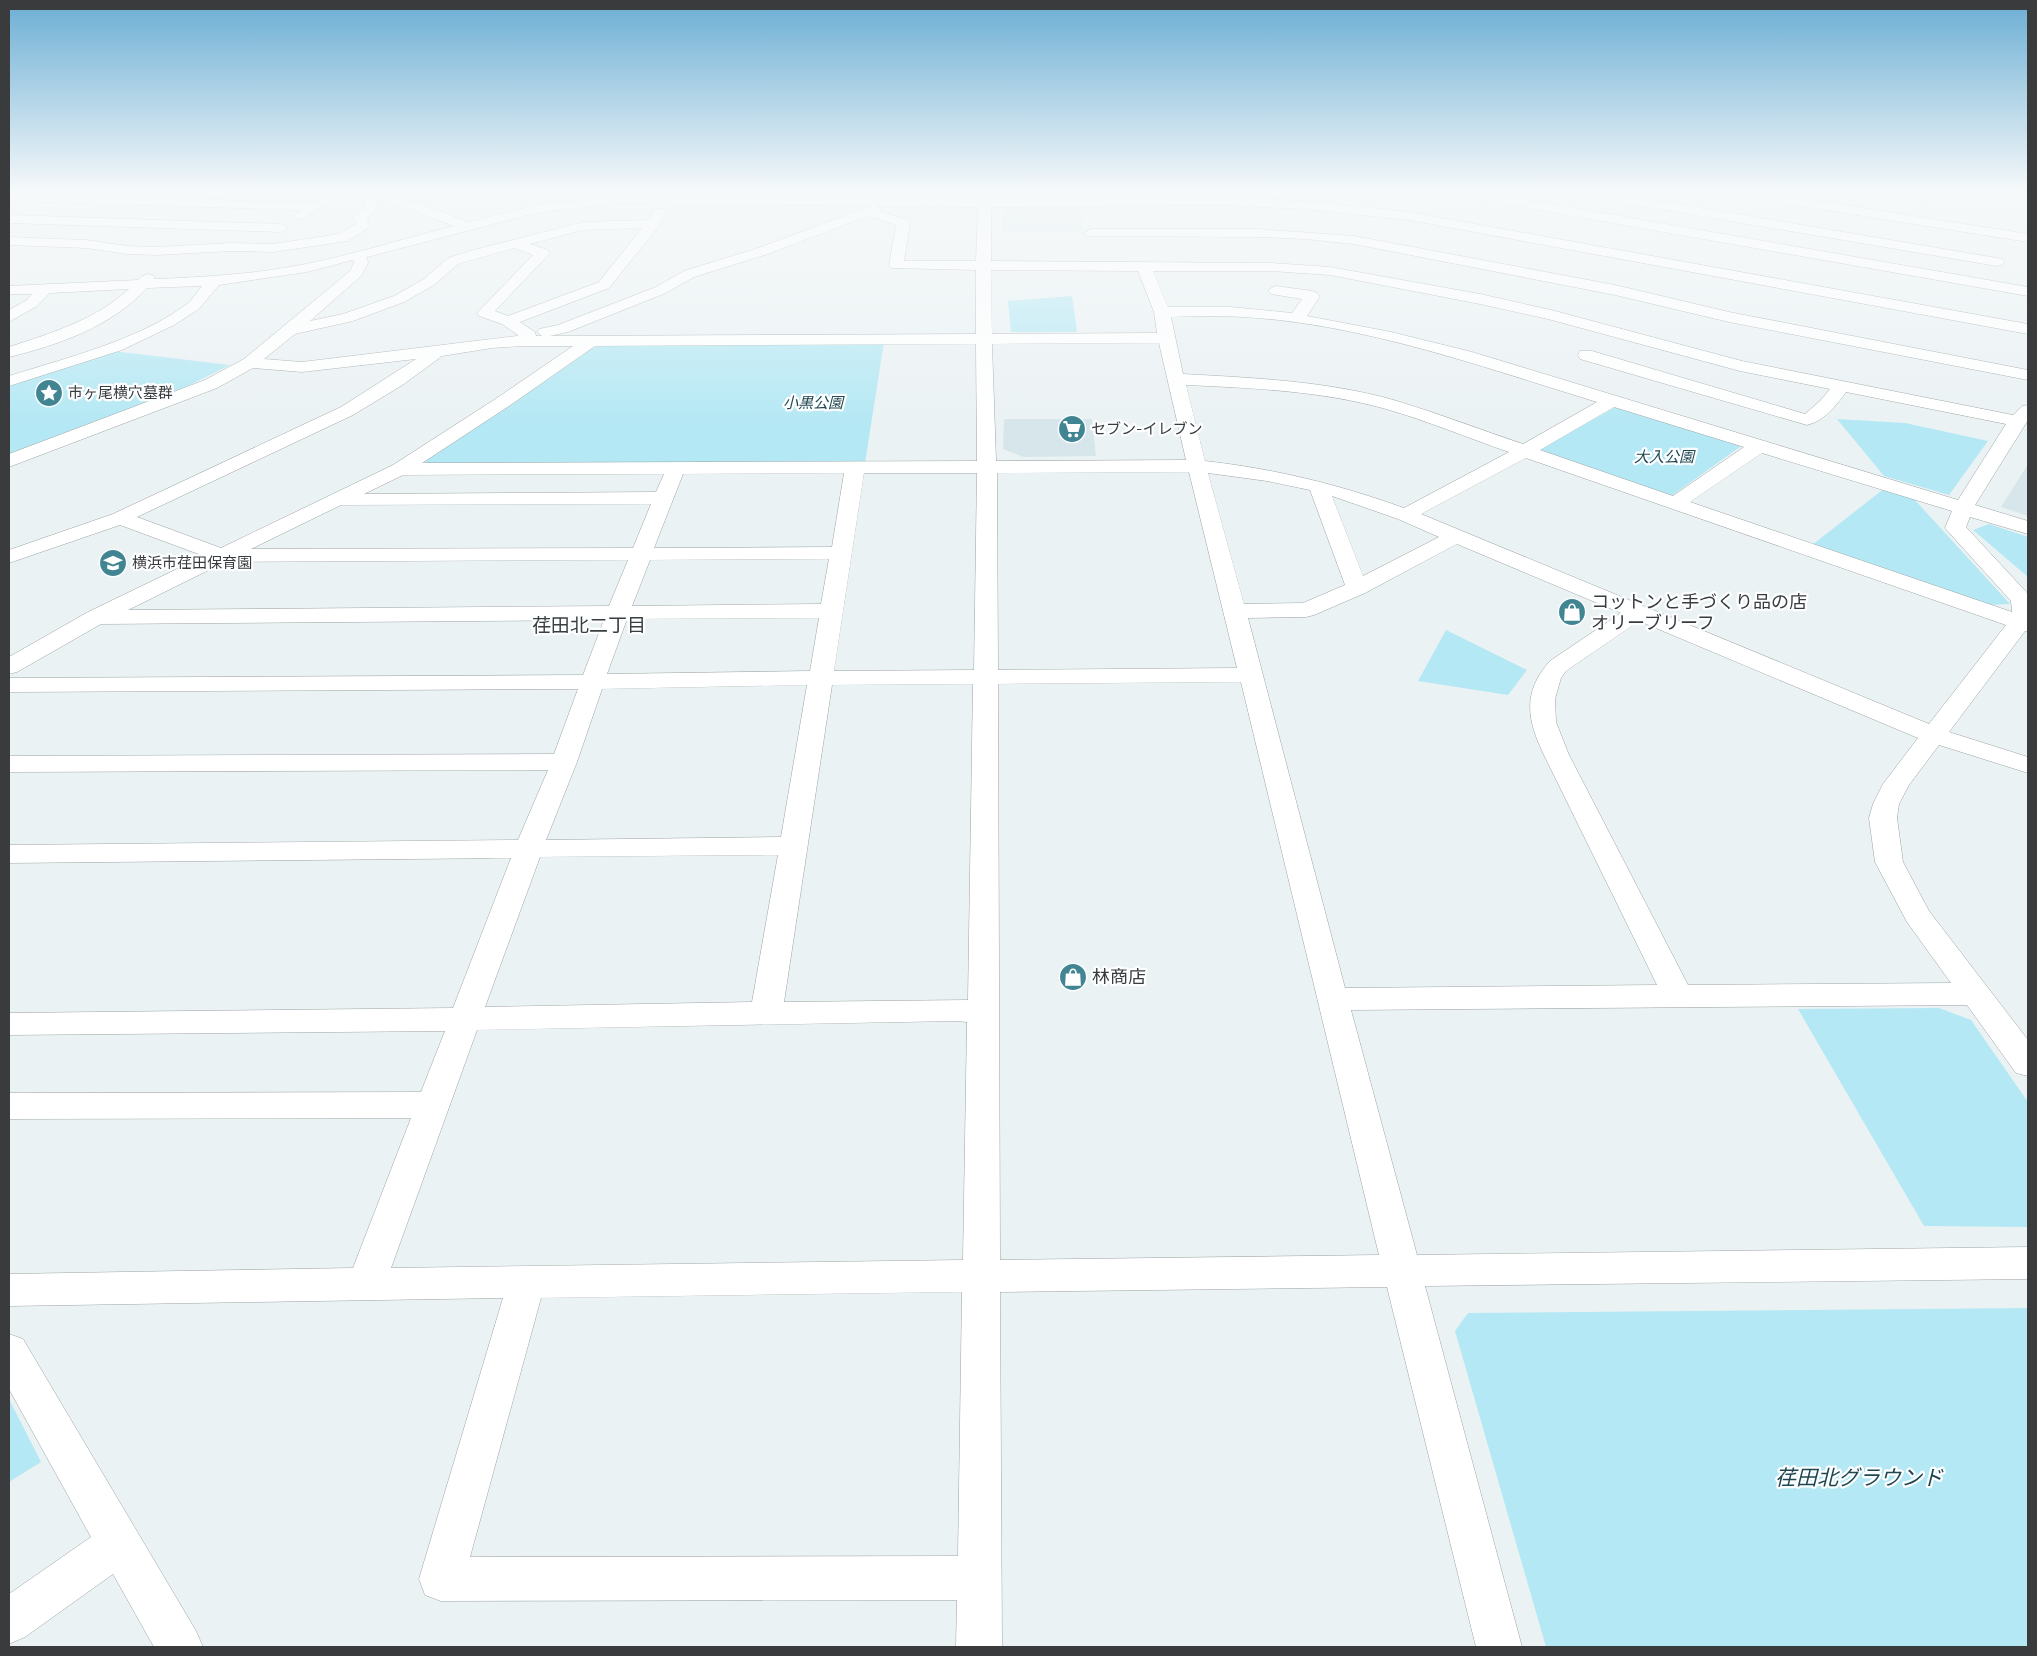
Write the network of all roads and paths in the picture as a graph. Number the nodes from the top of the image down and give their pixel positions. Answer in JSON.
{"nodes":[{"id":1,"x":155,"y":269,"type":"edge"},
{"id":2,"x":298,"y":269,"type":"edge"},
{"id":3,"x":358,"y":269,"type":"edge"},
{"id":4,"x":444,"y":269,"type":"edge"},
{"id":5,"x":527,"y":269,"type":"edge"},
{"id":6,"x":617,"y":269,"type":"edge"},
{"id":7,"x":705,"y":269,"type":"edge"},
{"id":8,"x":984,"y":269,"type":"edge"},
{"id":9,"x":1145,"y":269,"type":"edge"},
{"id":10,"x":1310,"y":269,"type":"edge"},
{"id":11,"x":1457,"y":269,"type":"edge"},
{"id":12,"x":1510,"y":269,"type":"edge"},
{"id":13,"x":1705,"y":269,"type":"edge"},
{"id":14,"x":1905,"y":269,"type":"edge"},
{"id":15,"x":1988,"y":269,"type":"edge"},
{"id":16,"x":214,"y":281,"type":"junction"},
{"id":17,"x":1972,"y":282,"type":"junction"},
{"id":18,"x":143,"y":284,"type":"junction"},
{"id":19,"x":46,"y":288,"type":"junction"},
{"id":20,"x":1429,"y":289,"type":"junction"},
{"id":21,"x":9,"y":290,"type":"edge"},
{"id":22,"x":1276,"y":291,"type":"dead end"},
{"id":23,"x":2028,"y":292,"type":"edge"},
{"id":24,"x":1312,"y":296,"type":"junction"},
{"id":25,"x":1331,"y":298,"type":"dead end"},
{"id":26,"x":1162,"y":312,"type":"junction"},
{"id":27,"x":9,"y":317,"type":"edge"},
{"id":28,"x":1298,"y":318,"type":"junction"},
{"id":29,"x":508,"y":321,"type":"junction"},
{"id":30,"x":2028,"y":329,"type":"edge"},
{"id":31,"x":290,"y":330,"type":"junction"},
{"id":32,"x":1628,"y":336,"type":"junction"},
{"id":33,"x":525,"y":338,"type":"junction"},
{"id":34,"x":1166,"y":338,"type":"junction"},
{"id":35,"x":985,"y":339,"type":"junction"},
{"id":36,"x":591,"y":341,"type":"junction"},
{"id":37,"x":9,"y":352,"type":"edge"},
{"id":38,"x":437,"y":352,"type":"junction"},
{"id":39,"x":1573,"y":362,"type":"junction"},
{"id":40,"x":250,"y":363,"type":"junction"},
{"id":41,"x":2028,"y":375,"type":"edge"},
{"id":42,"x":1177,"y":379,"type":"junction"},
{"id":43,"x":1540,"y":379,"type":"junction"},
{"id":44,"x":9,"y":381,"type":"edge"},
{"id":45,"x":1841,"y":386,"type":"junction"},
{"id":46,"x":1612,"y":401,"type":"junction"},
{"id":47,"x":2022,"y":416,"type":"edge"},
{"id":48,"x":1759,"y":446,"type":"junction"},
{"id":49,"x":1526,"y":451,"type":"junction"},
{"id":50,"x":9,"y":461,"type":"edge"},
{"id":51,"x":987,"y":466,"type":"junction"},
{"id":52,"x":1197,"y":466,"type":"junction"},
{"id":53,"x":855,"y":467,"type":"junction"},
{"id":54,"x":676,"y":468,"type":"junction"},
{"id":55,"x":400,"y":469,"type":"junction"},
{"id":56,"x":1319,"y":487,"type":"junction"},
{"id":57,"x":664,"y":498,"type":"junction"},
{"id":58,"x":337,"y":500,"type":"junction"},
{"id":59,"x":1675,"y":503,"type":"junction"},
{"id":60,"x":1963,"y":508,"type":"junction"},
{"id":61,"x":1405,"y":515,"type":"junction"},
{"id":62,"x":120,"y":518,"type":"junction"},
{"id":63,"x":2028,"y":528,"type":"edge"},
{"id":64,"x":1457,"y":536,"type":"junction"},
{"id":65,"x":841,"y":553,"type":"junction"},
{"id":66,"x":641,"y":554,"type":"junction"},
{"id":67,"x":223,"y":556,"type":"junction"},
{"id":68,"x":9,"y":557,"type":"edge"},
{"id":69,"x":1358,"y":588,"type":"junction"},
{"id":70,"x":832,"y":610,"type":"junction"},
{"id":71,"x":1235,"y":611,"type":"junction"},
{"id":72,"x":618,"y":612,"type":"junction"},
{"id":73,"x":1638,"y":612,"type":"junction"},
{"id":74,"x":96,"y":616,"type":"junction"},
{"id":75,"x":2024,"y":624,"type":"edge"},
{"id":76,"x":9,"y":667,"type":"edge"},
{"id":77,"x":1250,"y":675,"type":"junction"},
{"id":78,"x":985,"y":677,"type":"junction"},
{"id":79,"x":820,"y":678,"type":"junction"},
{"id":80,"x":592,"y":682,"type":"junction"},
{"id":81,"x":9,"y":686,"type":"edge"},
{"id":82,"x":1933,"y":735,"type":"junction"},
{"id":83,"x":564,"y":762,"type":"junction"},
{"id":84,"x":9,"y":764,"type":"edge"},
{"id":85,"x":2028,"y":765,"type":"edge"},
{"id":86,"x":793,"y":846,"type":"junction"},
{"id":87,"x":530,"y":848,"type":"junction"},
{"id":88,"x":9,"y":854,"type":"edge"},
{"id":89,"x":1976,"y":994,"type":"junction"},
{"id":90,"x":1678,"y":997,"type":"junction"},
{"id":91,"x":1333,"y":999,"type":"junction"},
{"id":92,"x":982,"y":1012,"type":"junction"},
{"id":93,"x":766,"y":1014,"type":"junction"},
{"id":94,"x":466,"y":1019,"type":"junction"},
{"id":95,"x":9,"y":1024,"type":"edge"},
{"id":96,"x":2028,"y":1064,"type":"edge"},
{"id":97,"x":434,"y":1105,"type":"junction"},
{"id":98,"x":9,"y":1106,"type":"edge"},
{"id":99,"x":2028,"y":1263,"type":"edge"},
{"id":100,"x":1402,"y":1271,"type":"junction"},
{"id":101,"x":980,"y":1276,"type":"junction"},
{"id":102,"x":366,"y":1284,"type":"junction"},
{"id":103,"x":526,"y":1284,"type":"junction"},
{"id":104,"x":9,"y":1290,"type":"edge"},
{"id":105,"x":9,"y":1351,"type":"edge"},
{"id":106,"x":120,"y":1543,"type":"junction"},
{"id":107,"x":979,"y":1578,"type":"junction"},
{"id":108,"x":9,"y":1621,"type":"edge"},
{"id":109,"x":180,"y":1647,"type":"edge"},
{"id":110,"x":979,"y":1647,"type":"edge"},
{"id":111,"x":1499,"y":1647,"type":"edge"}],
"edges":[{"from":1,"to":18,"type":"street"},
{"from":2,"to":16,"type":"street"},
{"from":3,"to":31,"type":"street"},
{"from":4,"to":31,"type":"street"},
{"from":5,"to":29,"type":"street"},
{"from":6,"to":29,"type":"street"},
{"from":7,"to":33,"type":"street"},
{"from":8,"to":35,"type":"street"},
{"from":9,"to":26,"type":"street"},
{"from":10,"to":20,"type":"street"},
{"from":11,"to":20,"type":"street"},
{"from":12,"to":41,"type":"street"},
{"from":13,"to":30,"type":"street"},
{"from":14,"to":17,"type":"street"},
{"from":15,"to":17,"type":"street"},
{"from":16,"to":18,"type":"street"},
{"from":16,"to":44,"type":"street"},
{"from":17,"to":23,"type":"street"},
{"from":18,"to":19,"type":"street"},
{"from":18,"to":37,"type":"street"},
{"from":19,"to":21,"type":"street"},
{"from":19,"to":27,"type":"street"},
{"from":20,"to":32,"type":"street"},
{"from":22,"to":24,"type":"street"},
{"from":24,"to":25,"type":"street"},
{"from":24,"to":28,"type":"street"},
{"from":26,"to":28,"type":"street"},
{"from":26,"to":34,"type":"street"},
{"from":28,"to":43,"type":"street"},
{"from":29,"to":33,"type":"street"},
{"from":31,"to":40,"type":"street"},
{"from":32,"to":39,"type":"street"},
{"from":32,"to":45,"type":"street"},
{"from":33,"to":36,"type":"street"},
{"from":33,"to":38,"type":"street"},
{"from":34,"to":35,"type":"street"},
{"from":34,"to":42,"type":"street"},
{"from":35,"to":36,"type":"street"},
{"from":35,"to":51,"type":"street"},
{"from":36,"to":55,"type":"street"},
{"from":38,"to":40,"type":"street"},
{"from":38,"to":62,"type":"street"},
{"from":39,"to":43,"type":"street"},
{"from":39,"to":45,"type":"street"},
{"from":40,"to":50,"type":"street"},
{"from":42,"to":49,"type":"street"},
{"from":42,"to":52,"type":"street"},
{"from":43,"to":46,"type":"street"},
{"from":45,"to":47,"type":"street"},
{"from":46,"to":48,"type":"street"},
{"from":46,"to":49,"type":"street"},
{"from":47,"to":60,"type":"street"},
{"from":48,"to":59,"type":"street"},
{"from":48,"to":60,"type":"street"},
{"from":49,"to":59,"type":"street"},
{"from":49,"to":61,"type":"street"},
{"from":51,"to":52,"type":"street"},
{"from":51,"to":53,"type":"street"},
{"from":51,"to":78,"type":"street"},
{"from":52,"to":56,"type":"street"},
{"from":52,"to":71,"type":"street"},
{"from":53,"to":54,"type":"street"},
{"from":53,"to":65,"type":"street"},
{"from":54,"to":55,"type":"street"},
{"from":54,"to":57,"type":"street"},
{"from":55,"to":58,"type":"street"},
{"from":56,"to":61,"type":"street"},
{"from":56,"to":69,"type":"street"},
{"from":57,"to":58,"type":"street"},
{"from":57,"to":66,"type":"street"},
{"from":58,"to":67,"type":"street"},
{"from":59,"to":75,"type":"street"},
{"from":60,"to":63,"type":"street"},
{"from":60,"to":75,"type":"street"},
{"from":61,"to":64,"type":"street"},
{"from":62,"to":67,"type":"street"},
{"from":62,"to":68,"type":"street"},
{"from":64,"to":69,"type":"street"},
{"from":64,"to":73,"type":"street"},
{"from":65,"to":66,"type":"street"},
{"from":65,"to":70,"type":"street"},
{"from":66,"to":67,"type":"street"},
{"from":66,"to":72,"type":"street"},
{"from":67,"to":74,"type":"street"},
{"from":69,"to":71,"type":"street"},
{"from":70,"to":72,"type":"street"},
{"from":70,"to":79,"type":"street"},
{"from":71,"to":77,"type":"street"},
{"from":72,"to":74,"type":"street"},
{"from":72,"to":80,"type":"street"},
{"from":73,"to":82,"type":"street"},
{"from":73,"to":90,"type":"street"},
{"from":74,"to":76,"type":"street"},
{"from":75,"to":82,"type":"street"},
{"from":77,"to":78,"type":"street"},
{"from":77,"to":91,"type":"street"},
{"from":78,"to":79,"type":"street"},
{"from":78,"to":92,"type":"street"},
{"from":79,"to":80,"type":"street"},
{"from":79,"to":86,"type":"street"},
{"from":80,"to":81,"type":"street"},
{"from":80,"to":83,"type":"street"},
{"from":82,"to":85,"type":"street"},
{"from":82,"to":89,"type":"street"},
{"from":83,"to":84,"type":"street"},
{"from":83,"to":87,"type":"street"},
{"from":86,"to":87,"type":"street"},
{"from":86,"to":93,"type":"street"},
{"from":87,"to":88,"type":"street"},
{"from":87,"to":94,"type":"street"},
{"from":89,"to":90,"type":"street"},
{"from":89,"to":96,"type":"street"},
{"from":90,"to":91,"type":"street"},
{"from":91,"to":100,"type":"street"},
{"from":92,"to":93,"type":"street"},
{"from":92,"to":101,"type":"street"},
{"from":93,"to":94,"type":"street"},
{"from":94,"to":95,"type":"street"},
{"from":94,"to":97,"type":"street"},
{"from":97,"to":98,"type":"street"},
{"from":97,"to":102,"type":"street"},
{"from":99,"to":100,"type":"street"},
{"from":100,"to":101,"type":"street"},
{"from":100,"to":111,"type":"street"},
{"from":101,"to":103,"type":"street"},
{"from":101,"to":107,"type":"street"},
{"from":102,"to":103,"type":"street"},
{"from":102,"to":104,"type":"street"},
{"from":103,"to":107,"type":"street"},
{"from":105,"to":106,"type":"street"},
{"from":106,"to":108,"type":"street"},
{"from":106,"to":109,"type":"street"},
{"from":107,"to":110,"type":"street"}]}
